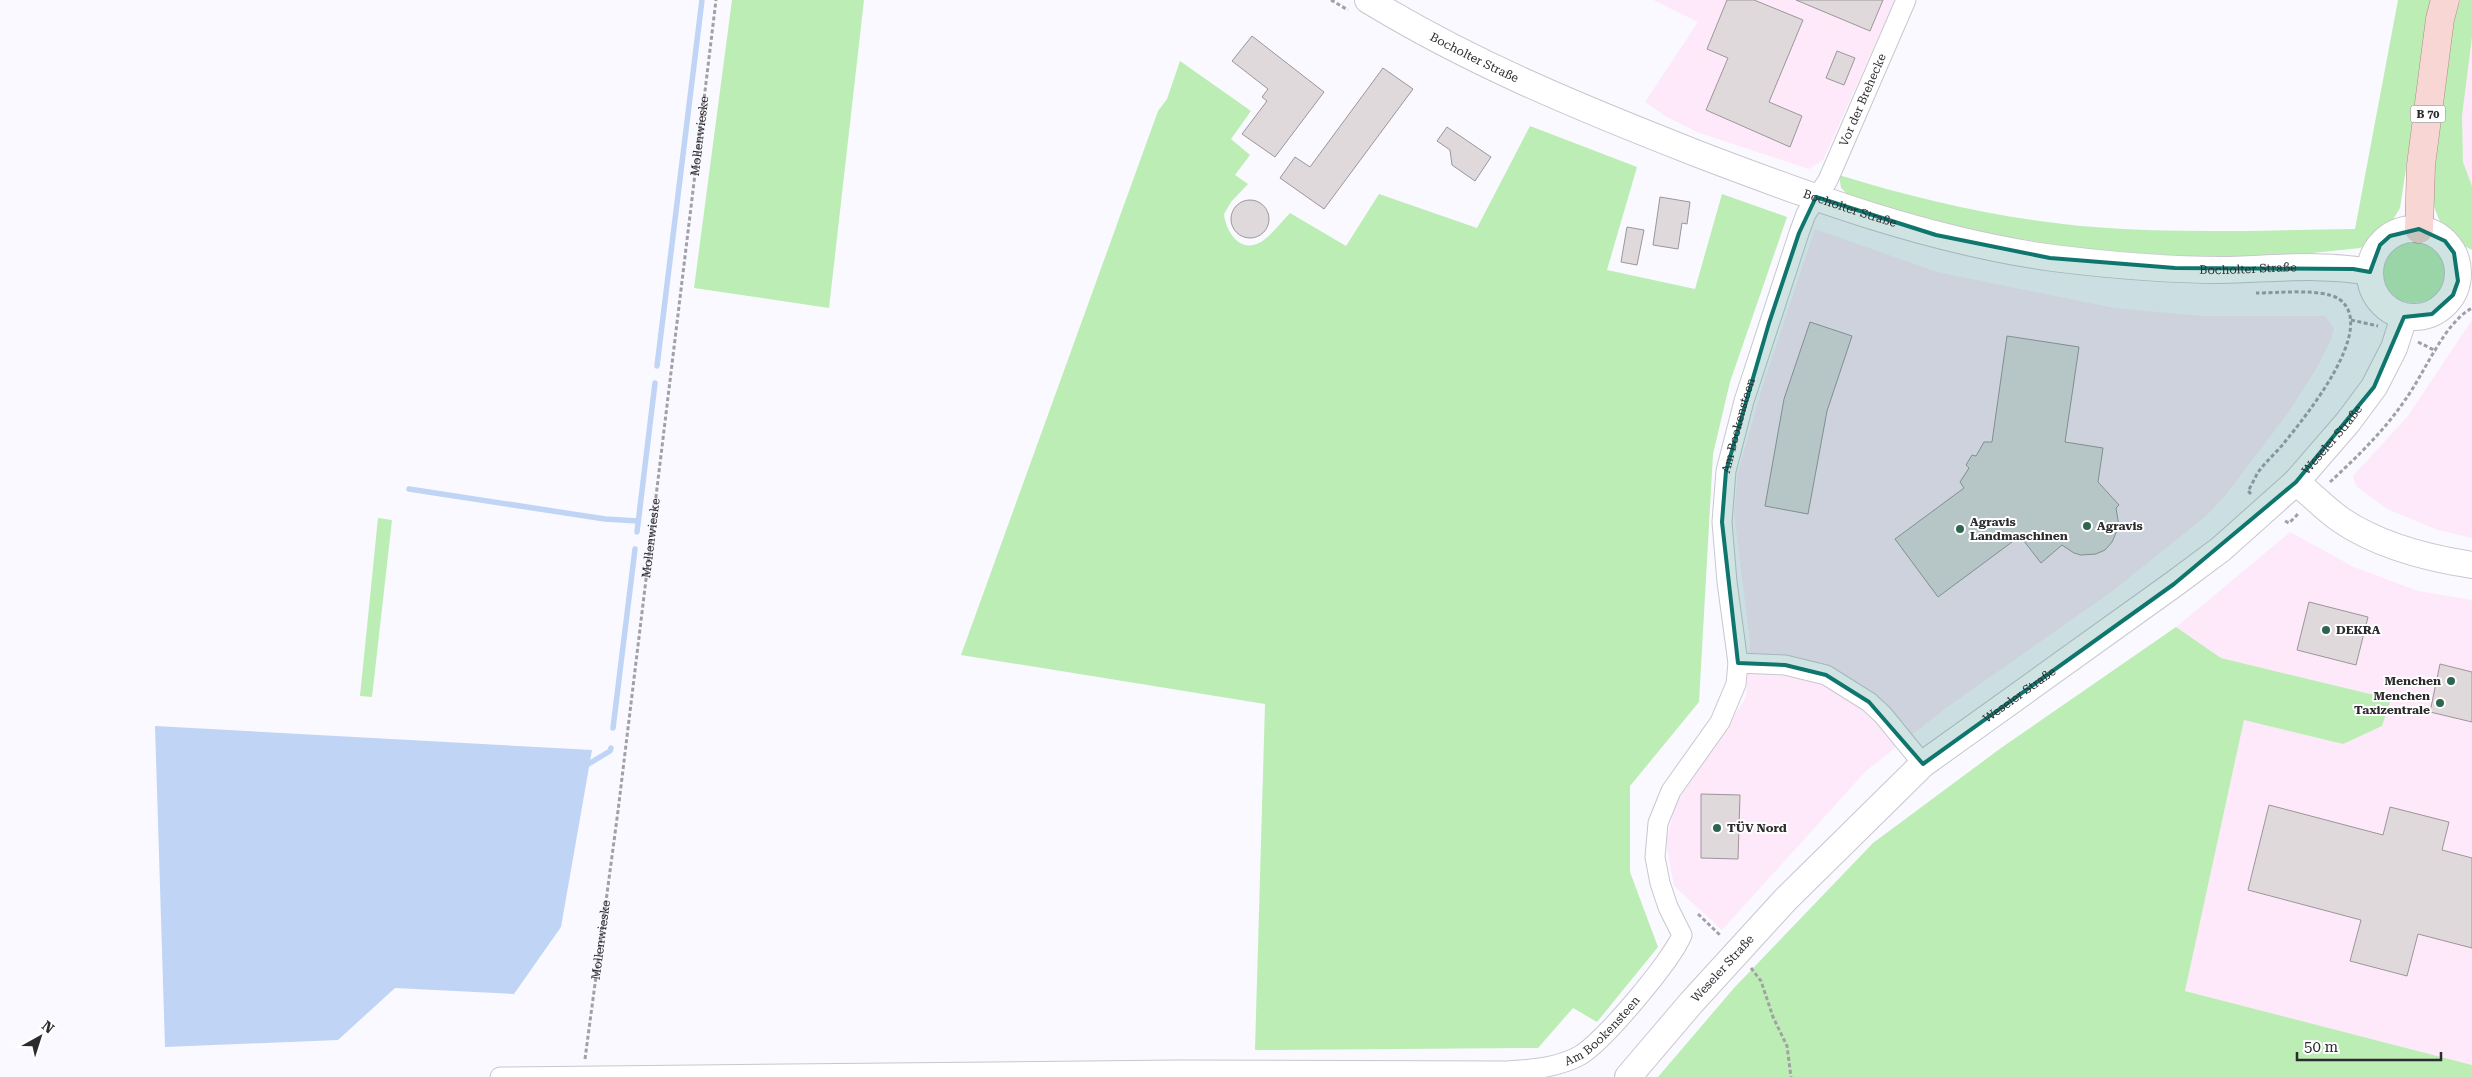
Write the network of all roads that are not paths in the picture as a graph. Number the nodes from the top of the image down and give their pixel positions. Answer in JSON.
{"nodes":[{"id":1,"x":1368,"y":0,"type":"edge"},
{"id":2,"x":1906,"y":0,"type":"edge"},
{"id":3,"x":2445,"y":0,"type":"edge"},
{"id":4,"x":1816,"y":198,"type":"junction"},
{"id":5,"x":2419,"y":229,"type":"junction"},
{"id":6,"x":2465,"y":268,"type":"edge"},
{"id":7,"x":2370,"y":272,"type":"junction"},
{"id":8,"x":2404,"y":317,"type":"junction"},
{"id":9,"x":2296,"y":482,"type":"junction"},
{"id":10,"x":2472,"y":565,"type":"edge"},
{"id":11,"x":1738,"y":663,"type":"junction"},
{"id":12,"x":1923,"y":764,"type":"junction"},
{"id":13,"x":582,"y":1076,"type":"edge"},
{"id":14,"x":500,"y":1077,"type":"edge"},
{"id":15,"x":1628,"y":1077,"type":"edge"}],
"edges":[{"from":1,"to":4,"type":"main road","name":"Bocholter Straße"},
{"from":2,"to":4,"type":"street","name":"Vor der Brehecke"},
{"from":3,"to":5,"type":"main road","number":"B 70"},
{"from":4,"to":7,"type":"main road","name":"Bocholter Straße"},
{"from":4,"to":11,"type":"street","name":"Am Bookensteen"},
{"from":5,"to":6,"type":"main road"},
{"from":5,"to":7,"type":"main road"},
{"from":6,"to":8,"type":"main road"},
{"from":7,"to":8,"type":"main road"},
{"from":8,"to":9,"type":"main road","name":"Weseler Straße"},
{"from":9,"to":10,"type":"main road"},
{"from":9,"to":12,"type":"main road","name":"Weseler Straße"},
{"from":11,"to":12,"type":"street"},
{"from":11,"to":13,"type":"street","name":"Am Bookensteen"},
{"from":12,"to":15,"type":"main road","name":"Weseler Straße"},
{"from":13,"to":14,"type":"street","name":"Am Bookensteen"}]}
